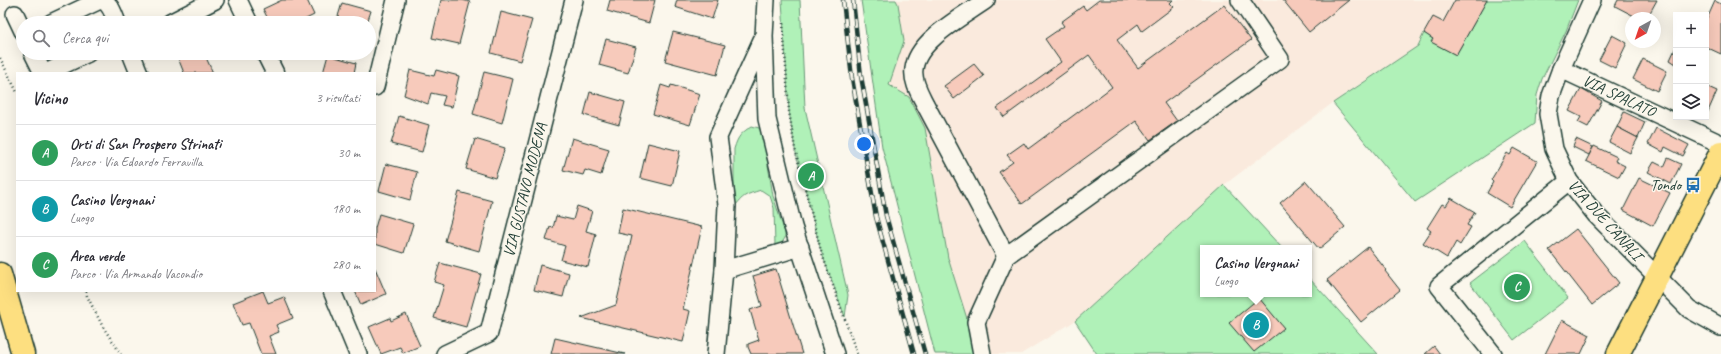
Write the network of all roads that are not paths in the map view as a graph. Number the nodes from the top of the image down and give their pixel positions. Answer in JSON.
{"nodes":[{"id":1,"x":215,"y":0,"type":"edge"},
{"id":2,"x":238,"y":0,"type":"edge"},
{"id":3,"x":396,"y":0,"type":"edge"},
{"id":4,"x":574,"y":0,"type":"edge"},
{"id":5,"x":766,"y":0,"type":"edge"},
{"id":6,"x":986,"y":0,"type":"edge"},
{"id":7,"x":1240,"y":0,"type":"edge"},
{"id":8,"x":1592,"y":0,"type":"edge"},
{"id":9,"x":66,"y":16,"type":"edge"},
{"id":10,"x":114,"y":16,"type":"edge"},
{"id":11,"x":184,"y":16,"type":"edge"},
{"id":12,"x":246,"y":16,"type":"edge"},
{"id":13,"x":764,"y":36,"type":"junction"},
{"id":14,"x":38,"y":60,"type":"edge"},
{"id":15,"x":73,"y":60,"type":"edge"},
{"id":16,"x":134,"y":60,"type":"edge"},
{"id":17,"x":268,"y":60,"type":"edge"},
{"id":18,"x":1561,"y":69,"type":"junction"},
{"id":19,"x":44,"y":72,"type":"edge"},
{"id":20,"x":46,"y":72,"type":"edge"},
{"id":21,"x":139,"y":72,"type":"edge"},
{"id":22,"x":274,"y":72,"type":"edge"},
{"id":23,"x":376,"y":83,"type":"edge"},
{"id":24,"x":1721,"y":144,"type":"edge"},
{"id":25,"x":1721,"y":152,"type":"edge"},
{"id":26,"x":1569,"y":181,"type":"junction"},
{"id":27,"x":800,"y":247,"type":"junction"},
{"id":28,"x":1006,"y":256,"type":"junction"},
{"id":29,"x":724,"y":270,"type":"junction"},
{"id":30,"x":0,"y":274,"type":"edge"},
{"id":31,"x":1657,"y":278,"type":"junction"},
{"id":32,"x":332,"y":292,"type":"edge"},
{"id":33,"x":1721,"y":327,"type":"edge"},
{"id":34,"x":23,"y":354,"type":"edge"},
{"id":35,"x":358,"y":354,"type":"edge"},
{"id":36,"x":445,"y":354,"type":"edge"},
{"id":37,"x":716,"y":354,"type":"edge"},
{"id":38,"x":836,"y":354,"type":"edge"},
{"id":39,"x":982,"y":354,"type":"edge"},
{"id":40,"x":1493,"y":354,"type":"edge"},
{"id":41,"x":1618,"y":354,"type":"edge"}],
"edges":[{"from":1,"to":11,"type":"street"},
{"from":2,"to":12,"type":"street"},
{"from":3,"to":23,"type":"street"},
{"from":4,"to":36,"type":"street","name":"VIA GUSTAVO MODENA"},
{"from":5,"to":13,"type":"street"},
{"from":6,"to":28,"type":"street"},
{"from":7,"to":28,"type":"street"},
{"from":8,"to":18,"type":"street","name":"VIA DUE CANALI"},
{"from":9,"to":10,"type":"street"},
{"from":13,"to":27,"type":"street"},
{"from":13,"to":29,"type":"street"},
{"from":14,"to":19,"type":"street"},
{"from":15,"to":20,"type":"street"},
{"from":16,"to":21,"type":"street"},
{"from":17,"to":22,"type":"street"},
{"from":18,"to":24,"type":"street","name":"VIA SPALATO"},
{"from":18,"to":26,"type":"street","name":"VIA DUE CANALI"},
{"from":25,"to":31,"type":"main road"},
{"from":26,"to":31,"type":"street","name":"VIA DUE CANALI"},
{"from":26,"to":40,"type":"street"},
{"from":27,"to":29,"type":"street"},
{"from":27,"to":38,"type":"street"},
{"from":28,"to":39,"type":"street"},
{"from":29,"to":37,"type":"street"},
{"from":30,"to":34,"type":"main road"},
{"from":31,"to":33,"type":"street","name":"VIA DUE CANALI"},
{"from":31,"to":41,"type":"main road"},
{"from":32,"to":35,"type":"street"}]}
